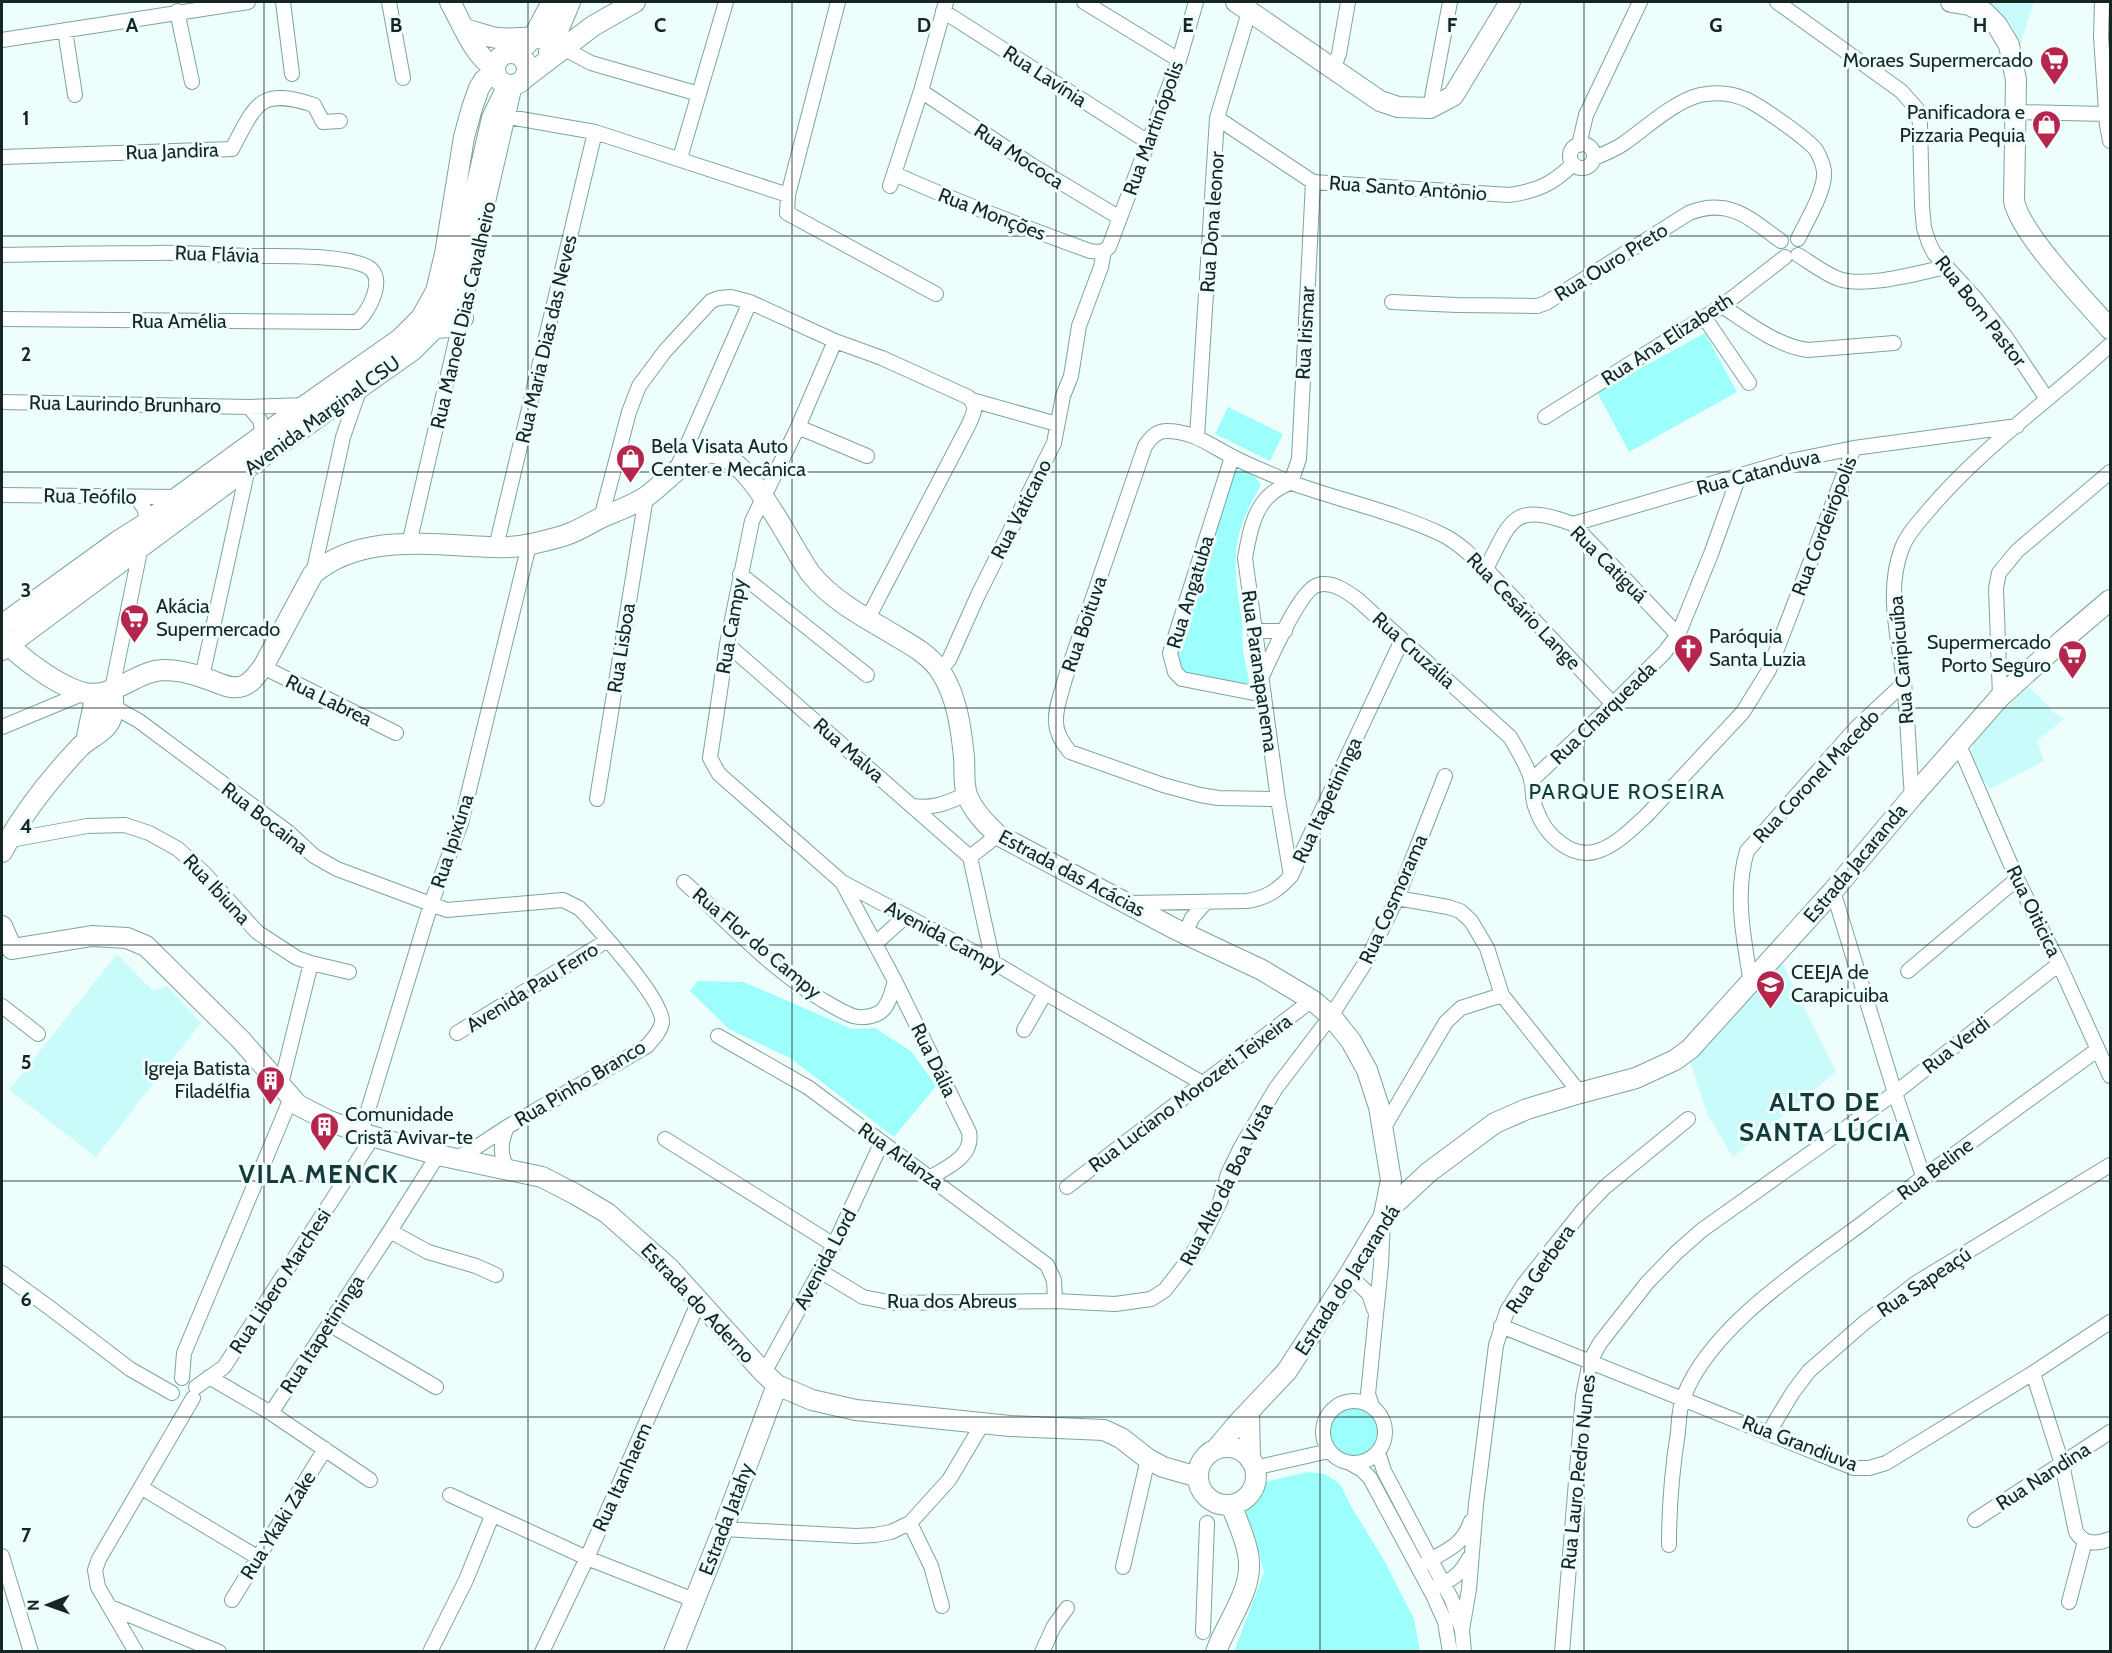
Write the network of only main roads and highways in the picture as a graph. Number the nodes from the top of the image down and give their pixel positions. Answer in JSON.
{"nodes":[{"id":1,"x":450,"y":2,"type":"edge"},
{"id":2,"x":564,"y":2,"type":"edge"},
{"id":3,"x":635,"y":2,"type":"edge"},
{"id":4,"x":1510,"y":2,"type":"edge"},
{"id":5,"x":1951,"y":2,"type":"edge"},
{"id":6,"x":1242,"y":7,"type":"edge"},
{"id":7,"x":593,"y":26,"type":"junction"},
{"id":8,"x":465,"y":29,"type":"junction"},
{"id":9,"x":534,"y":36,"type":"junction"},
{"id":10,"x":499,"y":38,"type":"junction"},
{"id":11,"x":559,"y":46,"type":"junction"},
{"id":12,"x":515,"y":53,"type":"junction"},
{"id":13,"x":508,"y":77,"type":"junction"},
{"id":14,"x":463,"y":318,"type":"road end"},
{"id":15,"x":435,"y":328,"type":"junction"},
{"id":16,"x":2110,"y":329,"type":"edge"},
{"id":17,"x":330,"y":399,"type":"junction"},
{"id":18,"x":222,"y":477,"type":"junction"},
{"id":19,"x":2110,"y":600,"type":"edge"},
{"id":20,"x":2,"y":625,"type":"edge"},
{"id":21,"x":4,"y":644,"type":"edge"},
{"id":22,"x":101,"y":696,"type":"junction"},
{"id":23,"x":4,"y":845,"type":"edge"},
{"id":24,"x":2,"y":926,"type":"edge"},
{"id":25,"x":7,"y":951,"type":"edge"},
{"id":26,"x":1580,"y":1093,"type":"joint"},
{"id":27,"x":1383,"y":1220,"type":"junction"},
{"id":28,"x":771,"y":1379,"type":"junction"},
{"id":29,"x":1250,"y":1412,"type":"junction"},
{"id":30,"x":1216,"y":1449,"type":"junction"},
{"id":31,"x":1252,"y":1464,"type":"junction"},
{"id":32,"x":1198,"y":1477,"type":"junction"},
{"id":33,"x":1231,"y":1505,"type":"junction"},
{"id":34,"x":674,"y":1652,"type":"edge"},
{"id":35,"x":1216,"y":1652,"type":"edge"}],
"edges":[{"from":1,"to":8,"type":"main road"},
{"from":2,"to":7,"type":"main road"},
{"from":2,"to":9,"type":"main road"},
{"from":2,"to":11,"type":"main road"},
{"from":3,"to":7,"type":"main road"},
{"from":4,"to":6,"type":"main road"},
{"from":5,"to":16,"type":"main road"},
{"from":7,"to":11,"type":"main road"},
{"from":8,"to":10,"type":"main road"},
{"from":8,"to":13,"type":"main road"},
{"from":9,"to":10,"type":"main road"},
{"from":9,"to":11,"type":"main road"},
{"from":9,"to":12,"type":"main road"},
{"from":10,"to":12,"type":"main road"},
{"from":11,"to":13,"type":"main road"},
{"from":12,"to":13,"type":"main road"},
{"from":12,"to":13,"type":"main road"},
{"from":13,"to":15,"type":"main road","name":"Avenida Marginal CSU"},
{"from":13,"to":17,"type":"main road","name":"Avenida Marginal CSU"},
{"from":14,"to":15,"type":"main road"},
{"from":15,"to":17,"type":"main road","name":"Avenida Marginal CSU"},
{"from":17,"to":18,"type":"main road","name":"Avenida Marginal CSU"},
{"from":17,"to":18,"type":"main road","name":"Avenida Marginal CSU"},
{"from":18,"to":20,"type":"main road","name":"Avenida Marginal CSU"},
{"from":18,"to":21,"type":"main road","name":"Avenida Marginal CSU"},
{"from":19,"to":26,"type":"main road","name":"Estrada Jacaranda"},
{"from":21,"to":22,"type":"main road"},
{"from":22,"to":23,"type":"main road"},
{"from":22,"to":27,"type":"main road","name":"Estrada das Acácias"},
{"from":24,"to":25,"type":"main road","name":"Estrada do Aderno"},
{"from":25,"to":28,"type":"main road","name":"Estrada do Aderno"},
{"from":26,"to":27,"type":"main road","name":"Estrada do Jacarandá"},
{"from":27,"to":29,"type":"main road","name":"Estrada do Jacarandá"},
{"from":28,"to":32,"type":"main road","name":"Estrada do Aderno"},
{"from":28,"to":34,"type":"main road","name":"Estrada Jatahy"},
{"from":29,"to":30,"type":"main road","name":"Estrada do Jacarandá"},
{"from":29,"to":31,"type":"main road"},
{"from":30,"to":31,"type":"main road"},
{"from":30,"to":32,"type":"main road"},
{"from":31,"to":33,"type":"main road"},
{"from":32,"to":33,"type":"main road"},
{"from":33,"to":35,"type":"main road"}]}
